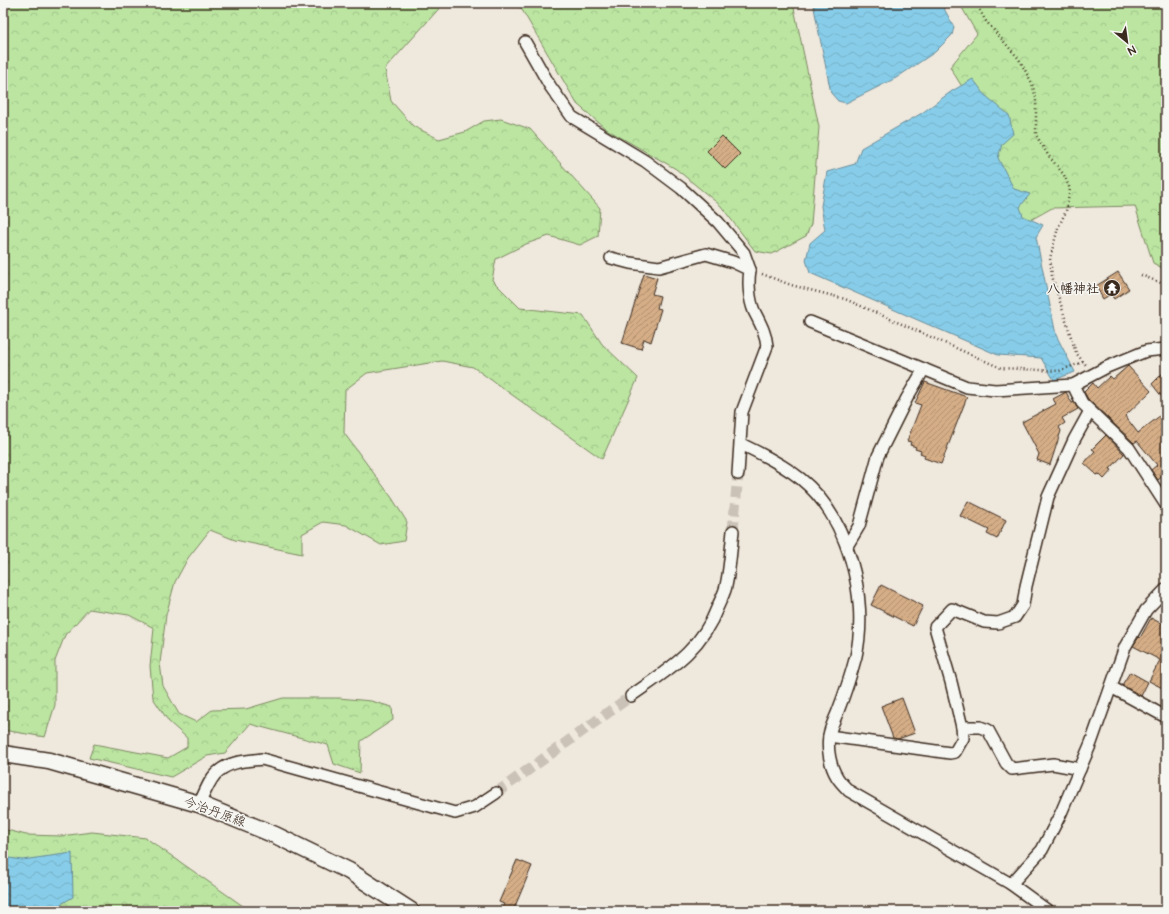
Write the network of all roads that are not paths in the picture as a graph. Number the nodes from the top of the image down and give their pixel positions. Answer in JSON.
{"nodes":[{"id":1,"x":525,"y":42,"type":"dead end"},
{"id":2,"x":611,"y":258,"type":"dead end"},
{"id":3,"x":750,"y":270,"type":"junction"},
{"id":4,"x":810,"y":322,"type":"dead end"},
{"id":5,"x":1166,"y":349,"type":"edge"},
{"id":6,"x":924,"y":369,"type":"junction"},
{"id":7,"x":1073,"y":385,"type":"junction"},
{"id":8,"x":1090,"y":411,"type":"junction"},
{"id":9,"x":741,"y":444,"type":"junction"},
{"id":10,"x":738,"y":474,"type":"tunnel mouth"},
{"id":11,"x":1166,"y":505,"type":"edge"},
{"id":12,"x":732,"y":531,"type":"tunnel mouth"},
{"id":13,"x":847,"y":546,"type":"junction"},
{"id":14,"x":1166,"y":589,"type":"edge"},
{"id":15,"x":1111,"y":687,"type":"junction"},
{"id":16,"x":631,"y":696,"type":"tunnel mouth"},
{"id":17,"x":1166,"y":717,"type":"edge"},
{"id":18,"x":962,"y":727,"type":"junction"},
{"id":19,"x":829,"y":736,"type":"junction"},
{"id":20,"x":3,"y":754,"type":"edge"},
{"id":21,"x":1080,"y":768,"type":"junction"},
{"id":22,"x":496,"y":793,"type":"tunnel mouth"},
{"id":23,"x":199,"y":804,"type":"junction"},
{"id":24,"x":1011,"y":884,"type":"junction"},
{"id":25,"x":411,"y":911,"type":"edge"},
{"id":26,"x":1048,"y":911,"type":"edge"}],
"edges":[{"from":1,"to":3,"type":"street"},
{"from":2,"to":3,"type":"street"},
{"from":3,"to":9,"type":"street"},
{"from":4,"to":6,"type":"street"},
{"from":5,"to":7,"type":"street"},
{"from":6,"to":7,"type":"street"},
{"from":6,"to":13,"type":"street"},
{"from":7,"to":8,"type":"street"},
{"from":8,"to":11,"type":"street"},
{"from":8,"to":18,"type":"street"},
{"from":9,"to":10,"type":"street"},
{"from":9,"to":13,"type":"street"},
{"from":12,"to":16,"type":"street"},
{"from":13,"to":19,"type":"street"},
{"from":14,"to":15,"type":"street"},
{"from":15,"to":17,"type":"street"},
{"from":15,"to":21,"type":"street"},
{"from":18,"to":19,"type":"street"},
{"from":18,"to":21,"type":"street"},
{"from":19,"to":24,"type":"street"},
{"from":20,"to":23,"type":"main road","name":"今治丹原線"},
{"from":21,"to":24,"type":"street"},
{"from":22,"to":23,"type":"street"},
{"from":23,"to":25,"type":"main road","name":"今治丹原線"},
{"from":24,"to":26,"type":"street"}]}
